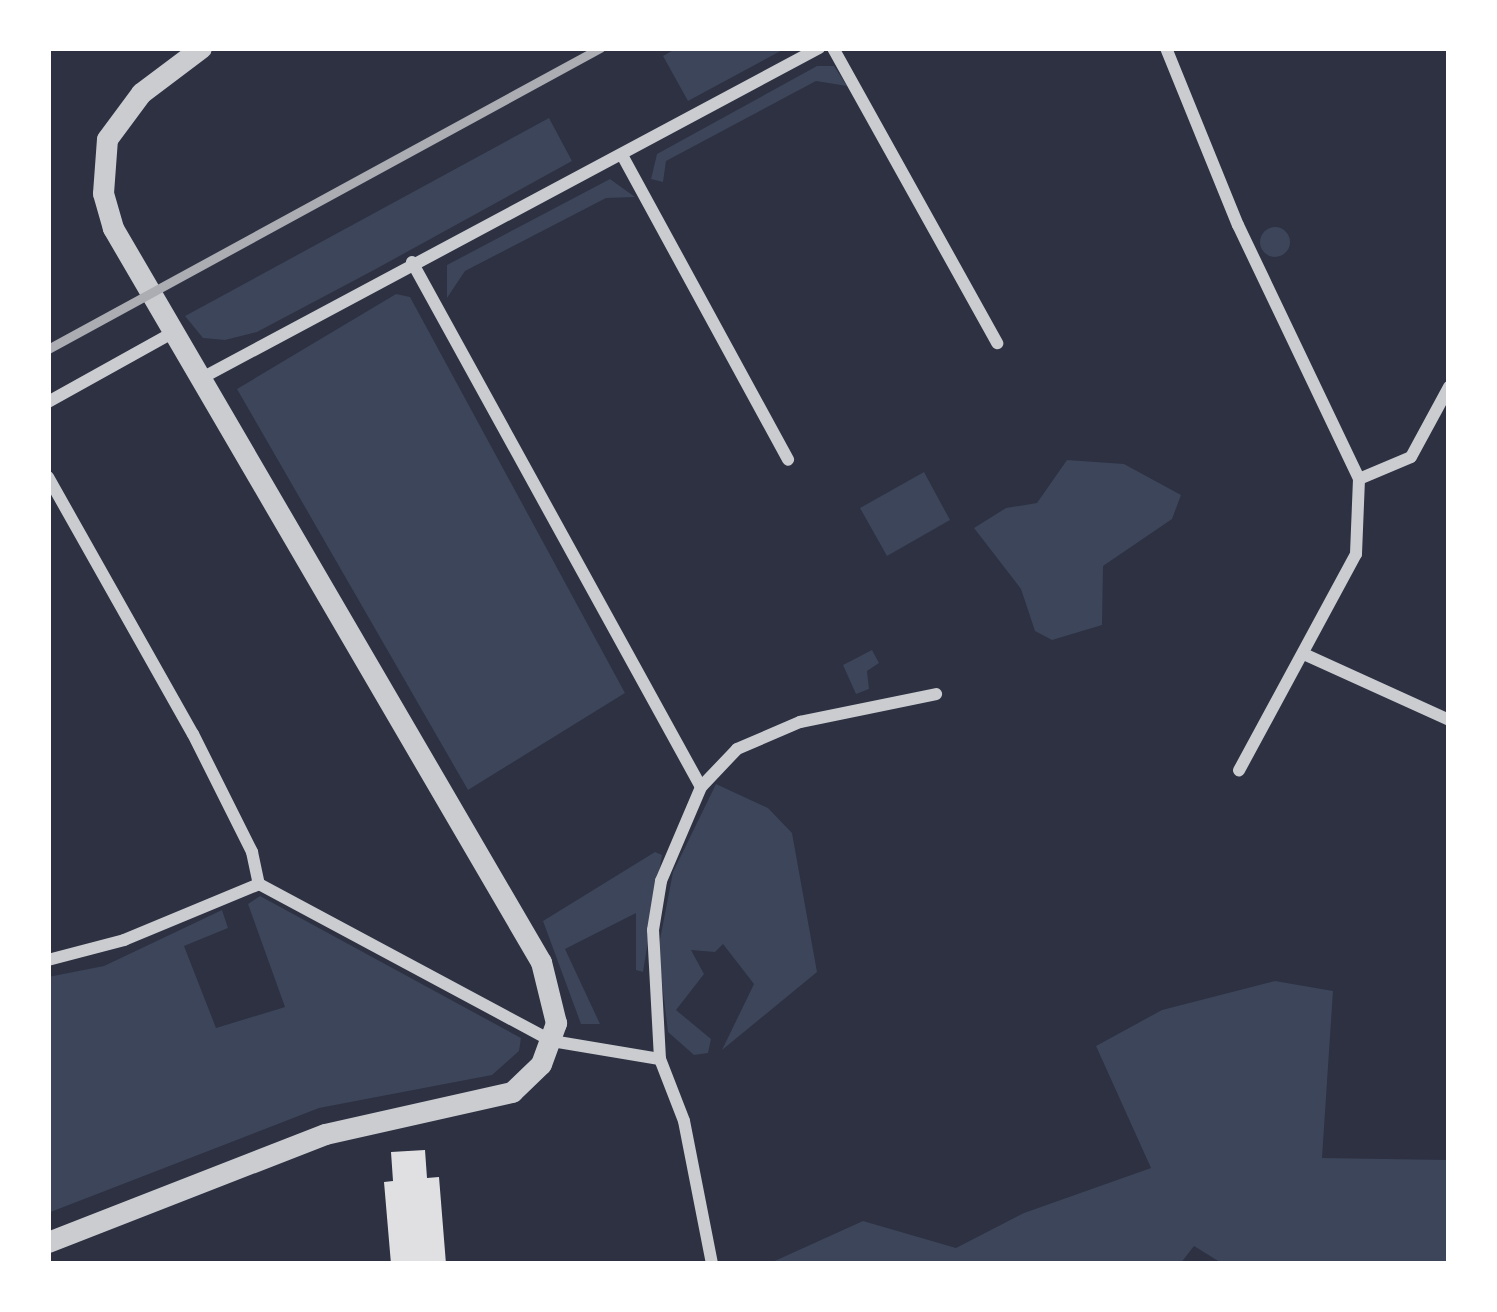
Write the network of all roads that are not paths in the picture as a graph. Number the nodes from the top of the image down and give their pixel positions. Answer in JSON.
{"nodes":[{"id":1,"x":200,"y":48,"type":"edge"},
{"id":2,"x":819,"y":48,"type":"edge"},
{"id":3,"x":833,"y":48,"type":"edge"},
{"id":4,"x":1166,"y":48,"type":"edge"},
{"id":5,"x":622,"y":155,"type":"junction"},
{"id":6,"x":412,"y":262,"type":"junction"},
{"id":7,"x":172,"y":333,"type":"junction"},
{"id":8,"x":997,"y":343,"type":"dead end"},
{"id":9,"x":200,"y":379,"type":"junction"},
{"id":10,"x":1449,"y":387,"type":"edge"},
{"id":11,"x":48,"y":402,"type":"edge"},
{"id":12,"x":788,"y":460,"type":"dead end"},
{"id":13,"x":48,"y":477,"type":"edge"},
{"id":14,"x":1359,"y":479,"type":"junction"},
{"id":15,"x":1306,"y":655,"type":"junction"},
{"id":16,"x":936,"y":694,"type":"dead end"},
{"id":17,"x":1449,"y":720,"type":"edge"},
{"id":18,"x":1239,"y":770,"type":"dead end"},
{"id":19,"x":701,"y":788,"type":"junction"},
{"id":20,"x":259,"y":884,"type":"junction"},
{"id":21,"x":48,"y":960,"type":"edge"},
{"id":22,"x":553,"y":1041,"type":"junction"},
{"id":23,"x":660,"y":1059,"type":"junction"},
{"id":24,"x":48,"y":1242,"type":"edge"},
{"id":25,"x":712,"y":1264,"type":"edge"}],
"edges":[{"from":1,"to":7,"type":"street"},
{"from":2,"to":5,"type":"street"},
{"from":3,"to":8,"type":"street"},
{"from":4,"to":14,"type":"street"},
{"from":5,"to":6,"type":"street"},
{"from":5,"to":12,"type":"street"},
{"from":6,"to":9,"type":"street"},
{"from":6,"to":19,"type":"street"},
{"from":7,"to":9,"type":"street"},
{"from":7,"to":11,"type":"street"},
{"from":9,"to":22,"type":"street"},
{"from":10,"to":14,"type":"street"},
{"from":13,"to":20,"type":"street"},
{"from":14,"to":15,"type":"street"},
{"from":15,"to":17,"type":"street"},
{"from":15,"to":18,"type":"street"},
{"from":16,"to":19,"type":"street"},
{"from":19,"to":23,"type":"street"},
{"from":20,"to":21,"type":"street"},
{"from":20,"to":22,"type":"street"},
{"from":22,"to":23,"type":"street"},
{"from":22,"to":24,"type":"street"},
{"from":23,"to":25,"type":"street"}]}
